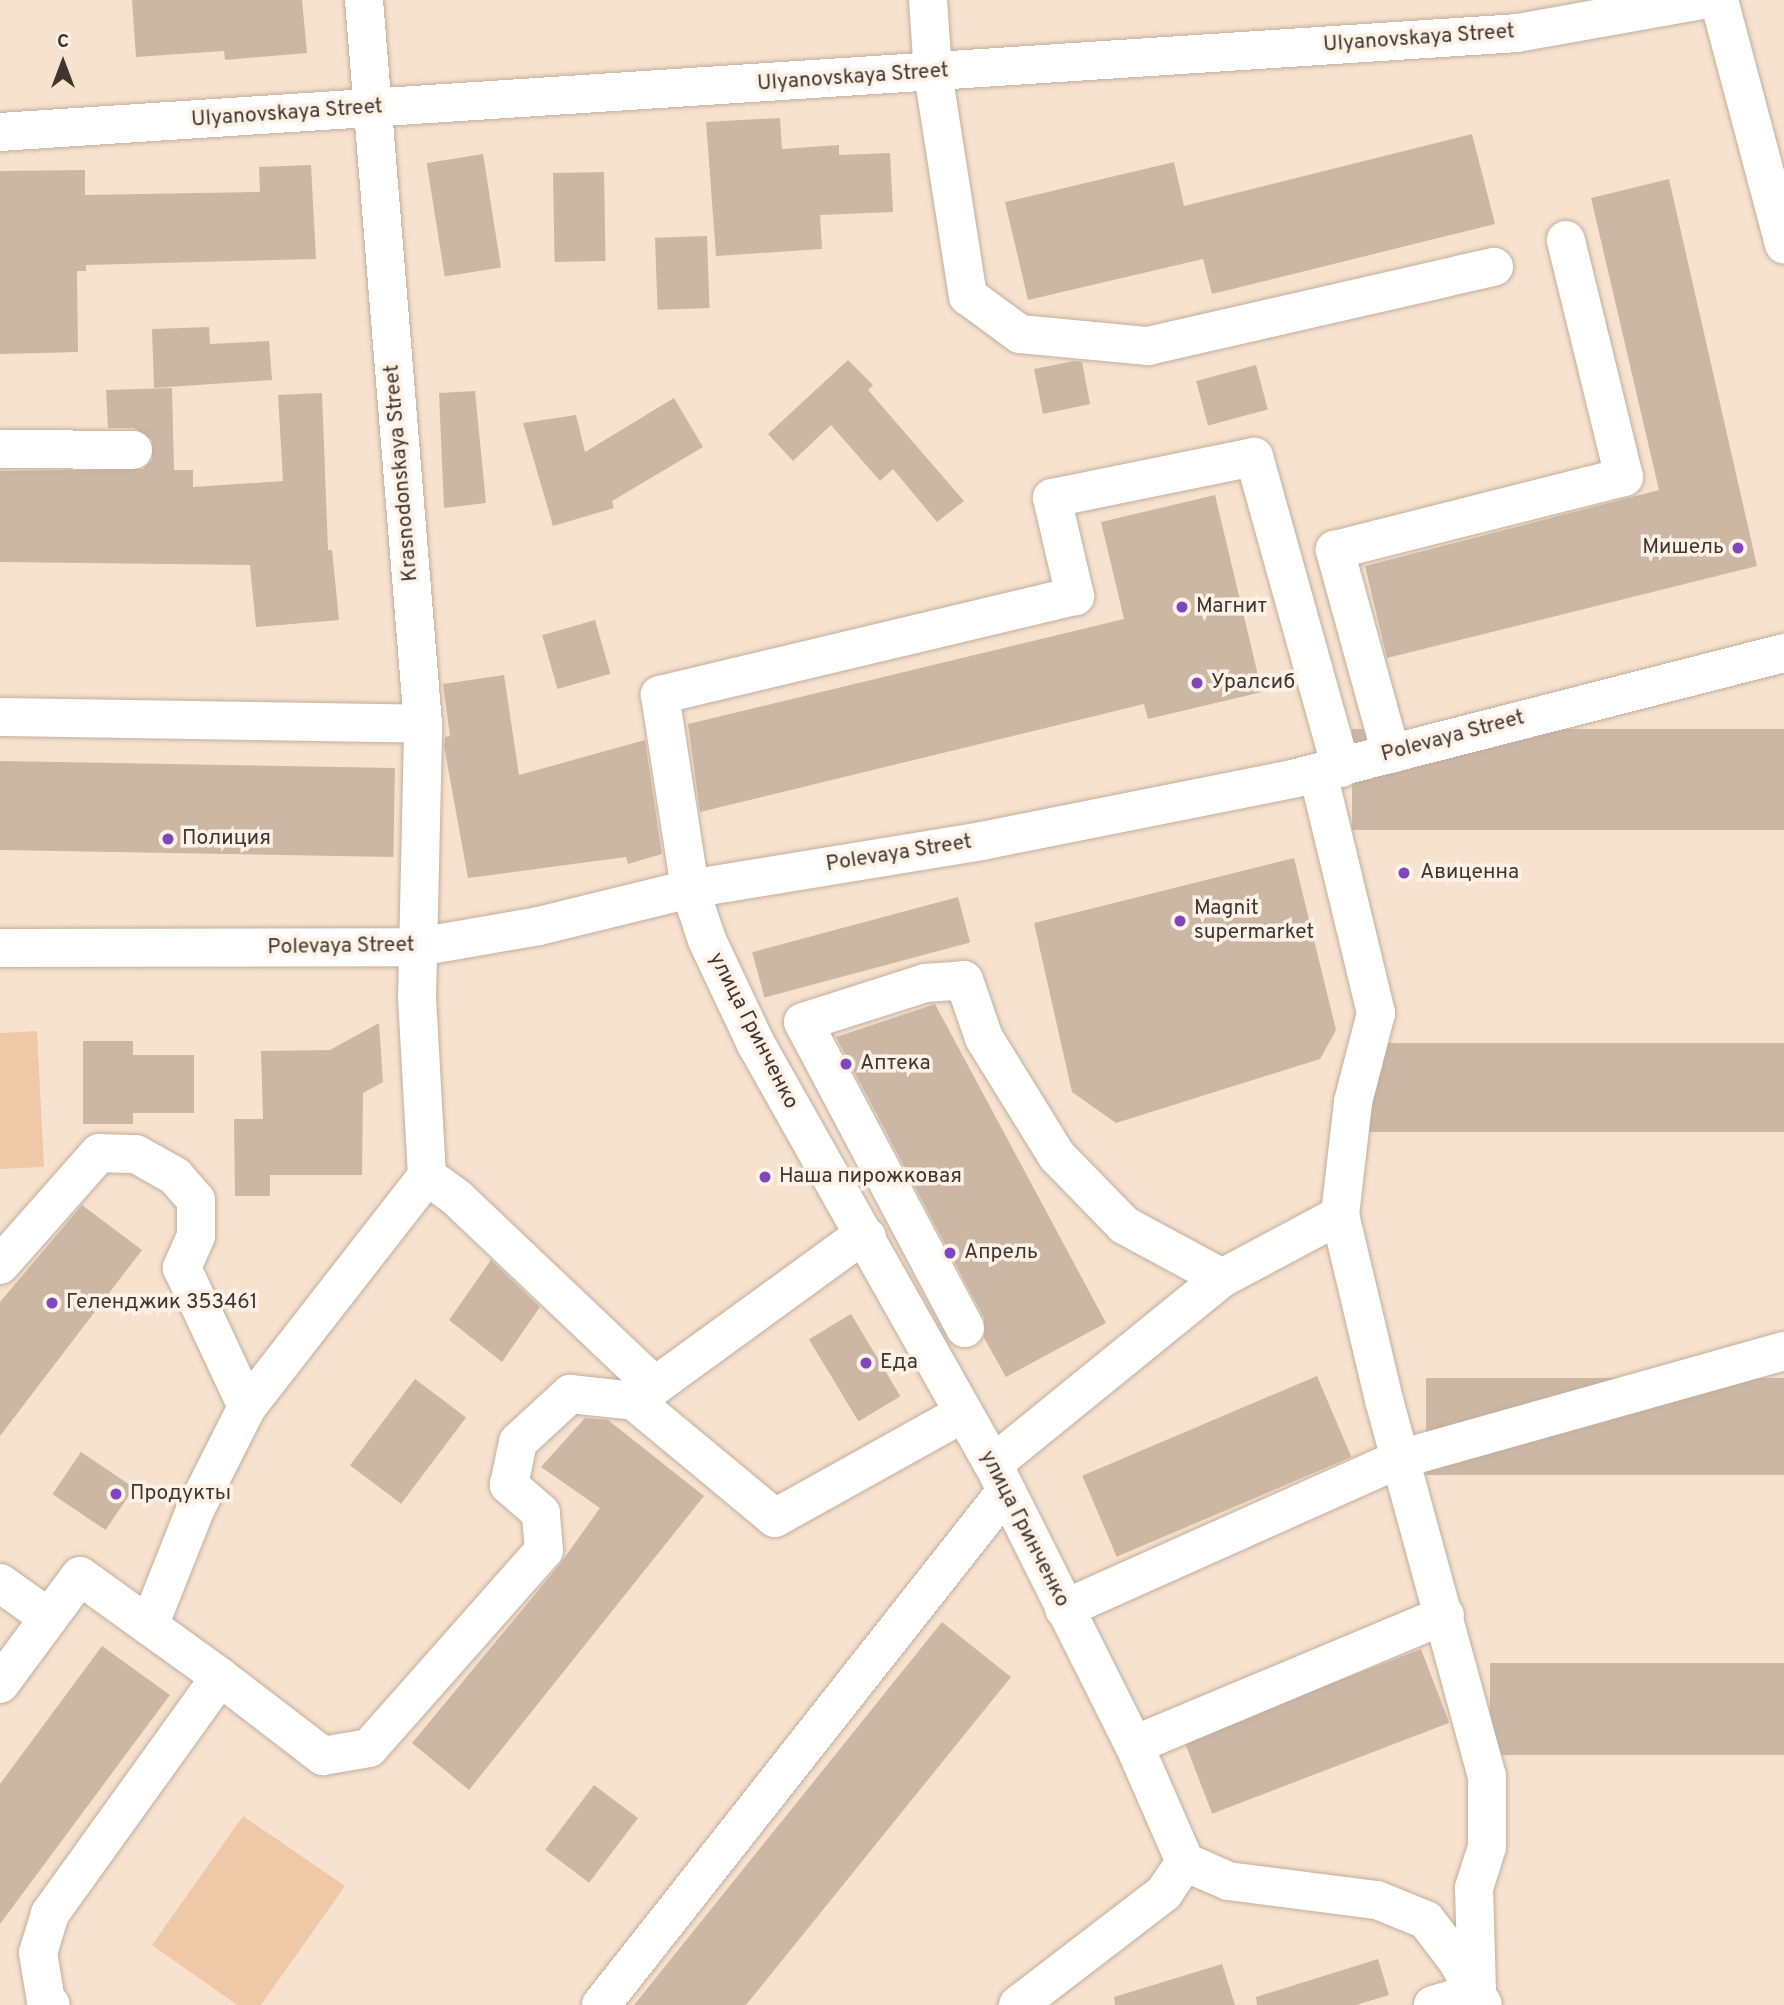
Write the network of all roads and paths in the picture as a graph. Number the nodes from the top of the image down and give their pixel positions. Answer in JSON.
{"nodes":[{"id":1,"x":363,"y":0,"type":"edge"},
{"id":2,"x":928,"y":0,"type":"edge"},
{"id":3,"x":1703,"y":0,"type":"edge"},
{"id":4,"x":1719,"y":0,"type":"edge"},
{"id":5,"x":933,"y":73,"type":"junction"},
{"id":6,"x":371,"y":108,"type":"junction"},
{"id":7,"x":0,"y":132,"type":"edge"},
{"id":8,"x":1566,"y":240,"type":"dead end"},
{"id":9,"x":1784,"y":244,"type":"edge"},
{"id":10,"x":1494,"y":267,"type":"dead end"},
{"id":11,"x":0,"y":449,"type":"edge"},
{"id":12,"x":133,"y":450,"type":"dead end"},
{"id":13,"x":1784,"y":653,"type":"edge"},
{"id":14,"x":0,"y":718,"type":"edge"},
{"id":15,"x":423,"y":724,"type":"junction"},
{"id":16,"x":1391,"y":754,"type":"junction"},
{"id":17,"x":1330,"y":771,"type":"junction"},
{"id":18,"x":690,"y":889,"type":"junction"},
{"id":19,"x":418,"y":947,"type":"junction"},
{"id":20,"x":0,"y":948,"type":"edge"},
{"id":21,"x":803,"y":1022,"type":"junction"},
{"id":22,"x":756,"y":1044,"type":"junction"},
{"id":23,"x":427,"y":1176,"type":"junction"},
{"id":24,"x":1340,"y":1215,"type":"junction"},
{"id":25,"x":867,"y":1237,"type":"junction"},
{"id":26,"x":0,"y":1265,"type":"edge"},
{"id":27,"x":1222,"y":1278,"type":"junction"},
{"id":28,"x":965,"y":1328,"type":"dead end"},
{"id":29,"x":1784,"y":1351,"type":"edge"},
{"id":30,"x":645,"y":1394,"type":"junction"},
{"id":31,"x":247,"y":1407,"type":"junction"},
{"id":32,"x":962,"y":1414,"type":"junction"},
{"id":33,"x":1400,"y":1459,"type":"junction"},
{"id":34,"x":999,"y":1478,"type":"junction"},
{"id":35,"x":0,"y":1583,"type":"edge"},
{"id":36,"x":1064,"y":1609,"type":"junction"},
{"id":37,"x":1445,"y":1615,"type":"junction"},
{"id":38,"x":49,"y":1618,"type":"junction"},
{"id":39,"x":149,"y":1626,"type":"junction"},
{"id":40,"x":220,"y":1677,"type":"junction"},
{"id":41,"x":0,"y":1684,"type":"edge"},
{"id":42,"x":1134,"y":1745,"type":"junction"},
{"id":43,"x":1185,"y":1862,"type":"junction"},
{"id":44,"x":1480,"y":1998,"type":"edge"},
{"id":45,"x":51,"y":2005,"type":"edge"},
{"id":46,"x":601,"y":2005,"type":"edge"},
{"id":47,"x":1018,"y":2005,"type":"edge"},
{"id":48,"x":1433,"y":2005,"type":"edge"}],
"edges":[{"from":1,"to":6,"type":"street","name":"Krasnodonskaya Street"},
{"from":2,"to":5,"type":"street"},
{"from":3,"to":5,"type":"street","name":"Ulyanovskaya Street"},
{"from":4,"to":9,"type":"street"},
{"from":5,"to":6,"type":"street","name":"Ulyanovskaya Street"},
{"from":5,"to":10,"type":"street"},
{"from":6,"to":7,"type":"street","name":"Ulyanovskaya Street"},
{"from":6,"to":15,"type":"street","name":"Krasnodonskaya Street"},
{"from":8,"to":16,"type":"street"},
{"from":11,"to":12,"type":"street"},
{"from":13,"to":16,"type":"street","name":"Polevaya Street"},
{"from":14,"to":15,"type":"street"},
{"from":15,"to":19,"type":"street","name":"Krasnodonskaya Street"},
{"from":16,"to":17,"type":"street","name":"Polevaya Street"},
{"from":17,"to":18,"type":"street","name":"Polevaya Street"},
{"from":17,"to":18,"type":"street","name":"улица Гринченко"},
{"from":17,"to":24,"type":"street"},
{"from":18,"to":19,"type":"street","name":"Polevaya Street"},
{"from":18,"to":22,"type":"street","name":"улица Гринченко"},
{"from":19,"to":20,"type":"street","name":"Polevaya Street"},
{"from":19,"to":23,"type":"street","name":"Krasnodonskaya Street"},
{"from":21,"to":22,"type":"street"},
{"from":21,"to":27,"type":"street"},
{"from":21,"to":28,"type":"street"},
{"from":22,"to":25,"type":"street","name":"улица Гринченко"},
{"from":23,"to":30,"type":"street"},
{"from":23,"to":31,"type":"street"},
{"from":24,"to":27,"type":"street"},
{"from":24,"to":33,"type":"street"},
{"from":25,"to":30,"type":"street"},
{"from":25,"to":32,"type":"street","name":"улица Гринченко"},
{"from":26,"to":31,"type":"street"},
{"from":27,"to":34,"type":"street"},
{"from":29,"to":33,"type":"street"},
{"from":30,"to":32,"type":"street"},
{"from":30,"to":40,"type":"street"},
{"from":31,"to":39,"type":"street"},
{"from":32,"to":34,"type":"street","name":"улица Гринченко"},
{"from":33,"to":36,"type":"street"},
{"from":33,"to":37,"type":"street"},
{"from":34,"to":36,"type":"street","name":"улица Гринченко"},
{"from":34,"to":46,"type":"street"},
{"from":35,"to":38,"type":"street"},
{"from":36,"to":42,"type":"street","name":"улица Гринченко"},
{"from":37,"to":42,"type":"street"},
{"from":37,"to":44,"type":"street"},
{"from":38,"to":39,"type":"street"},
{"from":38,"to":41,"type":"street"},
{"from":39,"to":40,"type":"street"},
{"from":40,"to":45,"type":"street"},
{"from":42,"to":43,"type":"street","name":"улица Гринченко"},
{"from":43,"to":44,"type":"street"},
{"from":43,"to":47,"type":"street"},
{"from":44,"to":48,"type":"street"}]}
